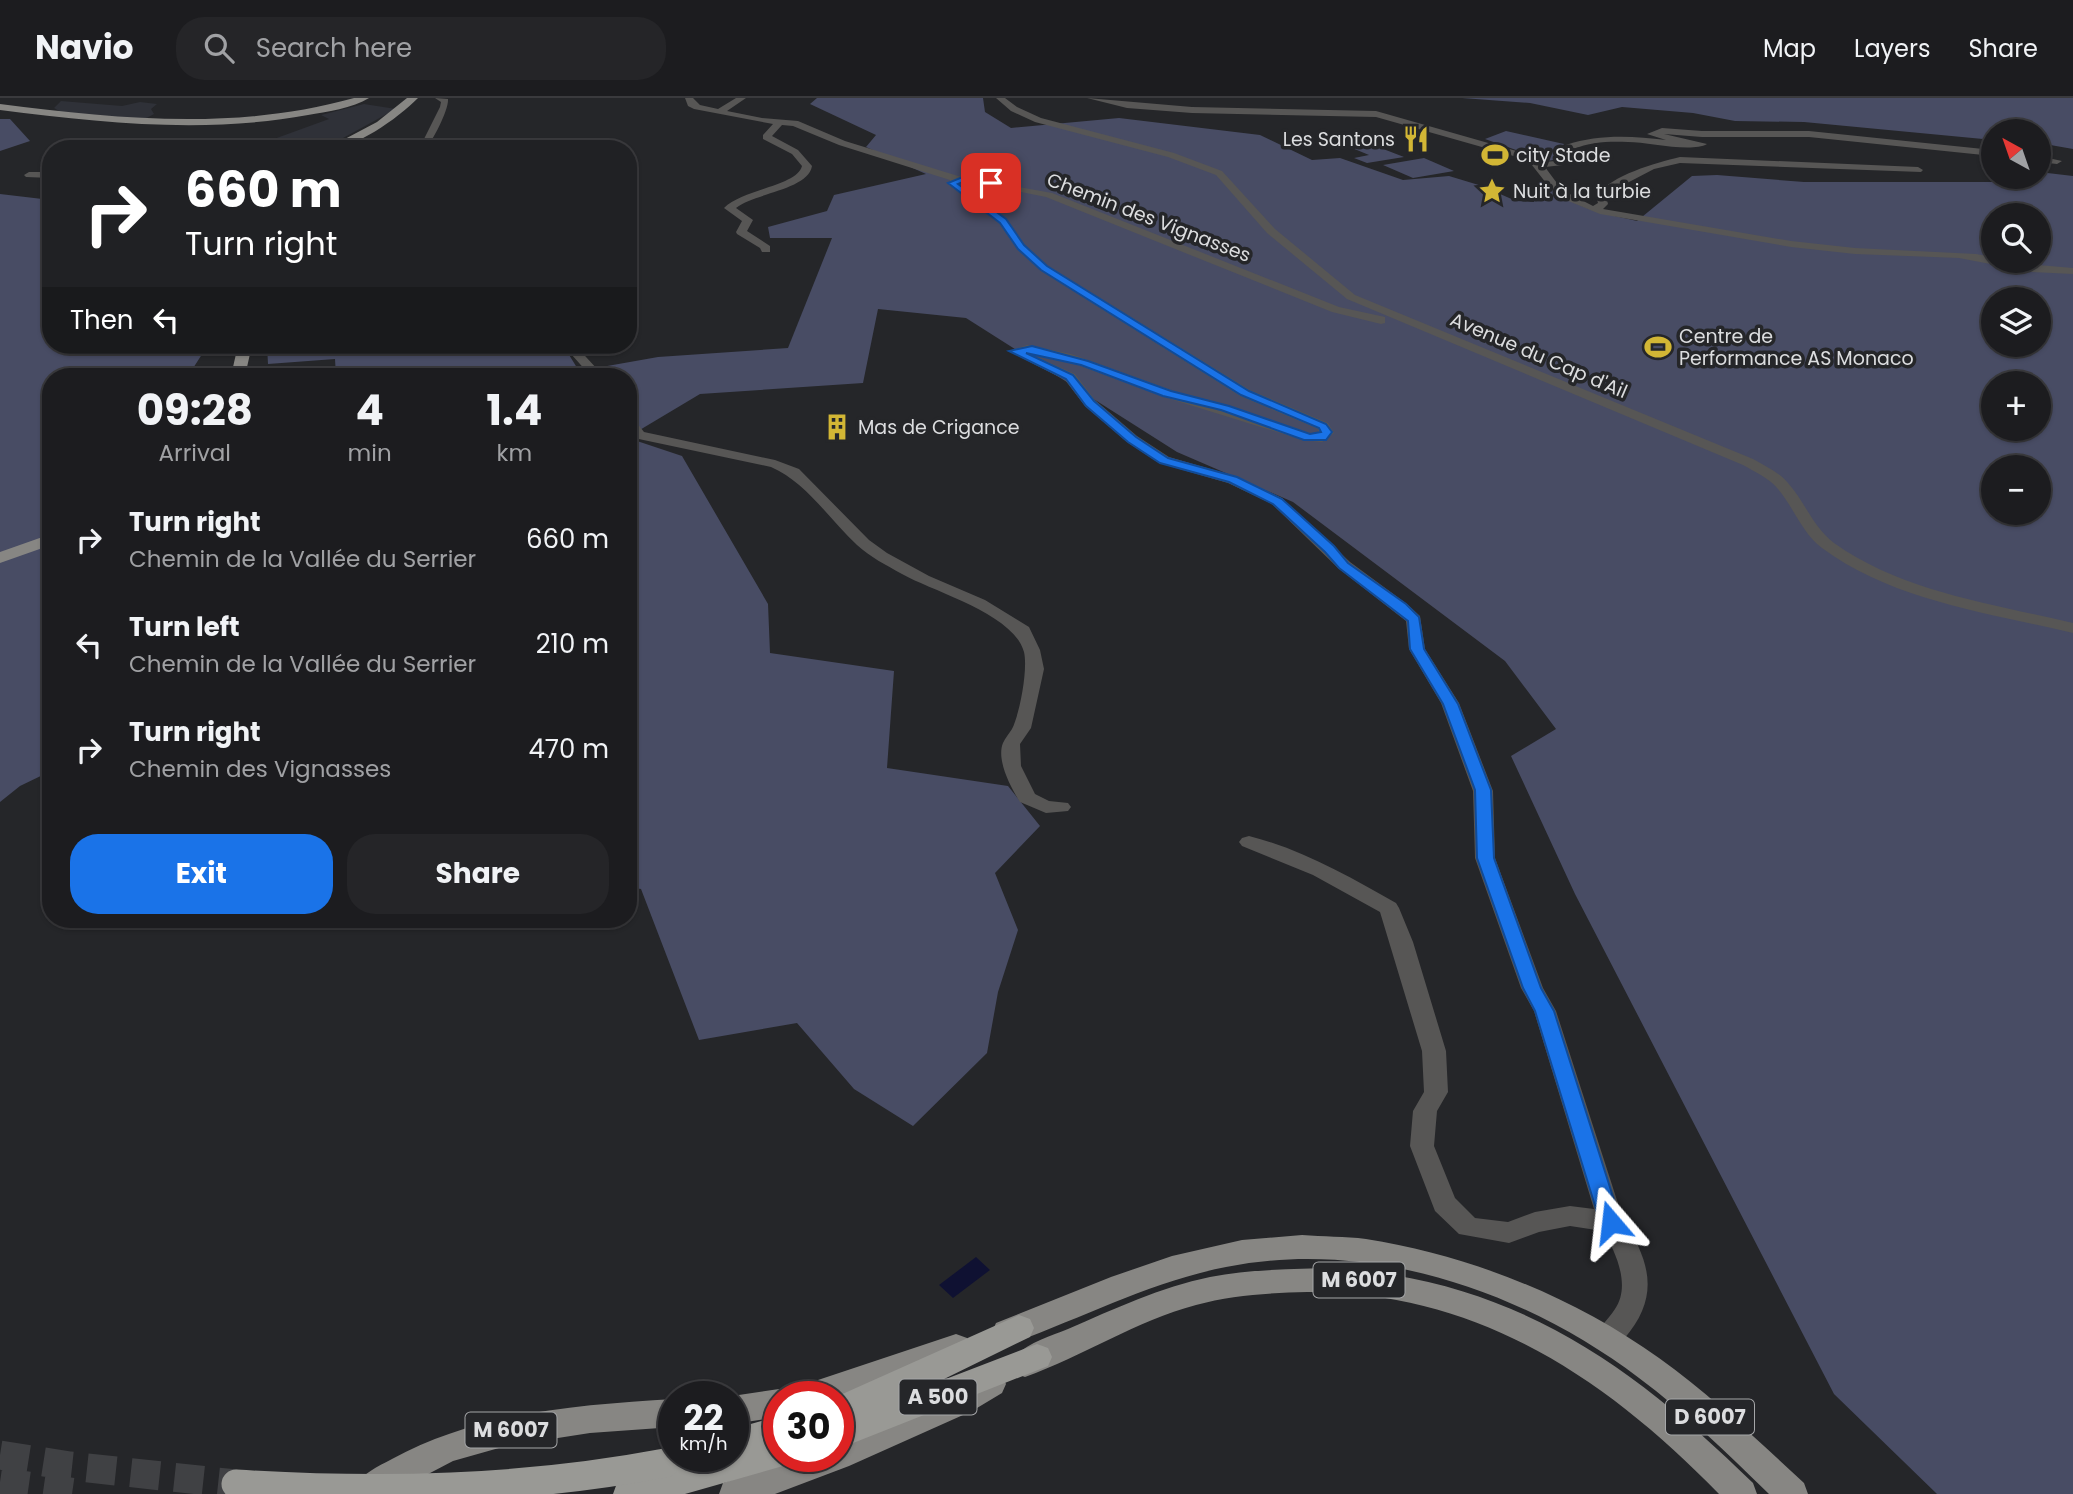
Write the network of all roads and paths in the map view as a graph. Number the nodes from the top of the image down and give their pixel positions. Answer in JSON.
{"nodes":[{"id":1,"x":364,"y":98,"type":"edge"},
{"id":2,"x":413,"y":98,"type":"edge"},
{"id":3,"x":439,"y":98,"type":"edge"},
{"id":4,"x":689,"y":98,"type":"edge"},
{"id":5,"x":742,"y":98,"type":"edge"},
{"id":6,"x":1000,"y":98,"type":"edge"},
{"id":7,"x":1091,"y":98,"type":"edge"},
{"id":8,"x":0,"y":106,"type":"edge"},
{"id":9,"x":719,"y":112,"type":"junction"},
{"id":10,"x":780,"y":122,"type":"junction"},
{"id":11,"x":349,"y":140,"type":"edge"},
{"id":12,"x":429,"y":140,"type":"edge"},
{"id":13,"x":1981,"y":152,"type":"edge"},
{"id":14,"x":2051,"y":161,"type":"edge"},
{"id":15,"x":2057,"y":162,"type":"dead end"},
{"id":16,"x":1540,"y":165,"type":"junction"},
{"id":17,"x":1918,"y":170,"type":"dead end"},
{"id":18,"x":29,"y":175,"type":"dead end"},
{"id":19,"x":42,"y":175,"type":"edge"},
{"id":20,"x":957,"y":179,"type":"junction"},
{"id":21,"x":1595,"y":209,"type":"junction"},
{"id":22,"x":766,"y":250,"type":"dead end"},
{"id":23,"x":1981,"y":258,"type":"edge"},
{"id":24,"x":2051,"y":270,"type":"edge"},
{"id":25,"x":2073,"y":271,"type":"edge"},
{"id":26,"x":1371,"y":313,"type":"junction"},
{"id":27,"x":578,"y":354,"type":"edge"},
{"id":28,"x":590,"y":368,"type":"edge"},
{"id":29,"x":637,"y":432,"type":"edge"},
{"id":30,"x":42,"y":542,"type":"edge"},
{"id":31,"x":0,"y":558,"type":"edge"},
{"id":32,"x":2073,"y":628,"type":"edge"},
{"id":33,"x":1061,"y":807,"type":"dead end"},
{"id":34,"x":1249,"y":842,"type":"dead end"},
{"id":35,"x":1611,"y":1222,"type":"junction"},
{"id":36,"x":1018,"y":1328,"type":"junction"},
{"id":37,"x":1613,"y":1344,"type":"junction"},
{"id":38,"x":1037,"y":1357,"type":"junction"},
{"id":39,"x":854,"y":1384,"type":"edge"},
{"id":40,"x":854,"y":1404,"type":"edge"},
{"id":41,"x":658,"y":1414,"type":"edge"},
{"id":42,"x":1660,"y":1416,"type":"joint"},
{"id":43,"x":854,"y":1429,"type":"edge"},
{"id":44,"x":854,"y":1449,"type":"edge"},
{"id":45,"x":658,"y":1470,"type":"edge"},
{"id":46,"x":667,"y":1472,"type":"edge"},
{"id":47,"x":795,"y":1472,"type":"edge"},
{"id":48,"x":236,"y":1484,"type":"tunnel mouth"},
{"id":49,"x":360,"y":1494,"type":"edge"},
{"id":50,"x":629,"y":1494,"type":"edge"},
{"id":51,"x":735,"y":1494,"type":"edge"},
{"id":52,"x":1741,"y":1494,"type":"edge"},
{"id":53,"x":1792,"y":1494,"type":"edge"}],
"edges":[{"from":1,"to":8,"type":"main road"},
{"from":2,"to":11,"type":"main road"},
{"from":3,"to":12,"type":"street"},
{"from":4,"to":9,"type":"street","name":"Chemin des Vignasses"},
{"from":5,"to":9,"type":"street"},
{"from":6,"to":26,"type":"street","name":"Avenue du Cap d'Ail"},
{"from":7,"to":16,"type":"street"},
{"from":9,"to":10,"type":"street","name":"Chemin des Vignasses"},
{"from":10,"to":20,"type":"street","name":"Chemin des Vignasses"},
{"from":10,"to":22,"type":"street"},
{"from":13,"to":16,"type":"street"},
{"from":14,"to":15,"type":"street"},
{"from":16,"to":21,"type":"street"},
{"from":17,"to":21,"type":"street"},
{"from":18,"to":19,"type":"street"},
{"from":20,"to":26,"type":"street","name":"Chemin des Vignasses"},
{"from":20,"to":35,"type":"street"},
{"from":21,"to":23,"type":"street"},
{"from":24,"to":25,"type":"street"},
{"from":26,"to":32,"type":"street","name":"Avenue du Cap d'Ail"},
{"from":27,"to":28,"type":"street"},
{"from":29,"to":33,"type":"street"},
{"from":30,"to":31,"type":"main road"},
{"from":34,"to":35,"type":"street"},
{"from":35,"to":37,"type":"street"},
{"from":36,"to":37,"type":"main road","number":"M 6007"},
{"from":36,"to":39,"type":"main road","number":"M 6007"},
{"from":36,"to":40,"type":"highway","number":"A 500"},
{"from":37,"to":53,"type":"main road","number":"D 6007"},
{"from":38,"to":42,"type":"main road","number":"M 6007"},
{"from":38,"to":43,"type":"highway","number":"A 500"},
{"from":38,"to":44,"type":"main road","number":"M 6007"},
{"from":41,"to":49,"type":"main road","number":"M 6007"},
{"from":42,"to":52,"type":"main road","number":"D 6007"},
{"from":45,"to":48,"type":"highway","bridge":true},
{"from":46,"to":50,"type":"highway"},
{"from":47,"to":51,"type":"main road","number":"M 6007"}]}
